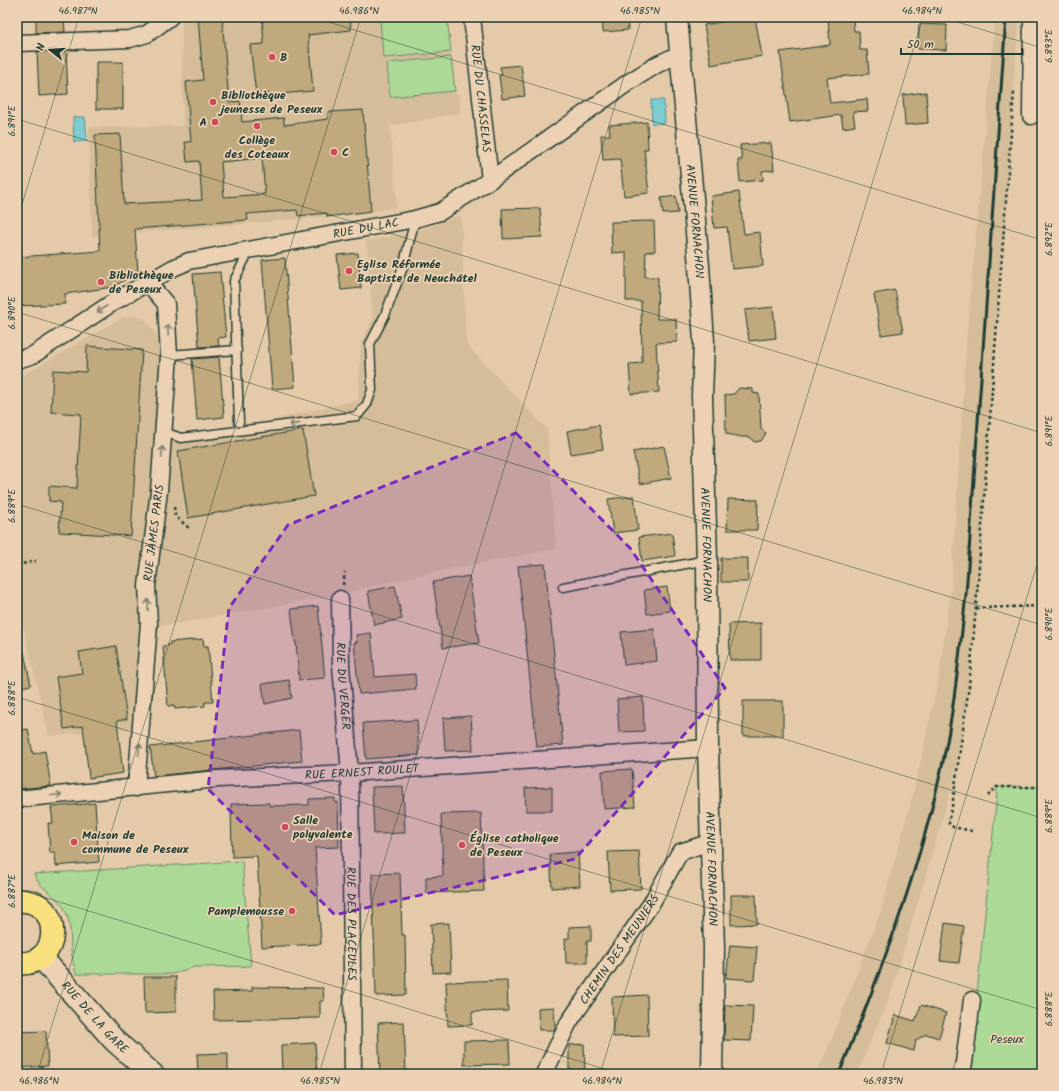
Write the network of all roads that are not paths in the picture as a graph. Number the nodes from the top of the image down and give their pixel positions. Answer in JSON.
{"nodes":[{"id":1,"x":170,"y":17,"type":"edge"},
{"id":2,"x":472,"y":17,"type":"edge"},
{"id":3,"x":677,"y":17,"type":"edge"},
{"id":4,"x":1032,"y":17,"type":"edge"},
{"id":5,"x":17,"y":43,"type":"edge"},
{"id":6,"x":680,"y":56,"type":"junction"},
{"id":7,"x":1030,"y":116,"type":"dead end"},
{"id":8,"x":490,"y":180,"type":"junction"},
{"id":9,"x":415,"y":219,"type":"junction"},
{"id":10,"x":249,"y":251,"type":"junction"},
{"id":11,"x":149,"y":284,"type":"junction"},
{"id":12,"x":237,"y":350,"type":"junction"},
{"id":13,"x":169,"y":355,"type":"junction"},
{"id":14,"x":17,"y":360,"type":"edge"},
{"id":15,"x":239,"y":422,"type":"dead end"},
{"id":16,"x":164,"y":432,"type":"junction"},
{"id":17,"x":707,"y":560,"type":"junction"},
{"id":18,"x":563,"y":587,"type":"dead end"},
{"id":19,"x":340,"y":599,"type":"dead end"},
{"id":20,"x":708,"y":748,"type":"junction"},
{"id":21,"x":350,"y":774,"type":"junction"},
{"id":22,"x":136,"y":788,"type":"junction"},
{"id":23,"x":17,"y":799,"type":"edge"},
{"id":24,"x":711,"y":842,"type":"junction"},
{"id":25,"x":17,"y":901,"type":"edge"},
{"id":26,"x":41,"y":957,"type":"junction"},
{"id":27,"x":17,"y":963,"type":"edge"},
{"id":28,"x":972,"y":1000,"type":"dead end"},
{"id":29,"x":152,"y":1074,"type":"edge"},
{"id":30,"x":353,"y":1074,"type":"edge"},
{"id":31,"x":544,"y":1074,"type":"edge"},
{"id":32,"x":712,"y":1074,"type":"edge"},
{"id":33,"x":961,"y":1074,"type":"edge"}],
"edges":[{"from":1,"to":5,"type":"street"},
{"from":2,"to":8,"type":"street","name":"RUE DU CHASSELAS"},
{"from":3,"to":6,"type":"street","name":"AVENUE FORNACHON"},
{"from":4,"to":7,"type":"street"},
{"from":6,"to":8,"type":"street","name":"RUE DU LAC"},
{"from":6,"to":17,"type":"street","name":"AVENUE FORNACHON"},
{"from":8,"to":9,"type":"street","name":"RUE DU LAC"},
{"from":9,"to":10,"type":"street","name":"RUE DU LAC"},
{"from":9,"to":16,"type":"lane","one_way":true},
{"from":10,"to":11,"type":"street","name":"RUE DU LAC"},
{"from":10,"to":12,"type":"lane"},
{"from":13,"to":11,"type":"street","name":"RUE JÄMES PARIS","one_way":true},
{"from":11,"to":14,"type":"street","name":"RUE DU LAC","one_way":true},
{"from":12,"to":13,"type":"lane"},
{"from":12,"to":15,"type":"lane"},
{"from":13,"to":16,"type":"street","name":"RUE JÄMES PARIS"},
{"from":22,"to":16,"type":"street","name":"RUE JÄMES PARIS","one_way":true},
{"from":17,"to":18,"type":"lane"},
{"from":17,"to":20,"type":"street","name":"AVENUE FORNACHON"},
{"from":19,"to":21,"type":"street","name":"RUE DU VERGER"},
{"from":20,"to":21,"type":"street","name":"RUE ERNEST ROULET"},
{"from":20,"to":24,"type":"street","name":"AVENUE FORNACHON"},
{"from":21,"to":22,"type":"street","name":"RUE ERNEST ROULET"},
{"from":21,"to":30,"type":"street","name":"RUE DES PLACEULES"},
{"from":23,"to":22,"type":"street","name":"RUE ERNEST ROULET","one_way":true},
{"from":24,"to":31,"type":"street","name":"CHEMIN DES MEUNIERS"},
{"from":24,"to":32,"type":"street","name":"AVENUE FORNACHON"},
{"from":25,"to":26,"type":"main road"},
{"from":26,"to":27,"type":"main road"},
{"from":26,"to":29,"type":"main road","name":"RUE DE LA GARE"},
{"from":28,"to":33,"type":"street"}]}
